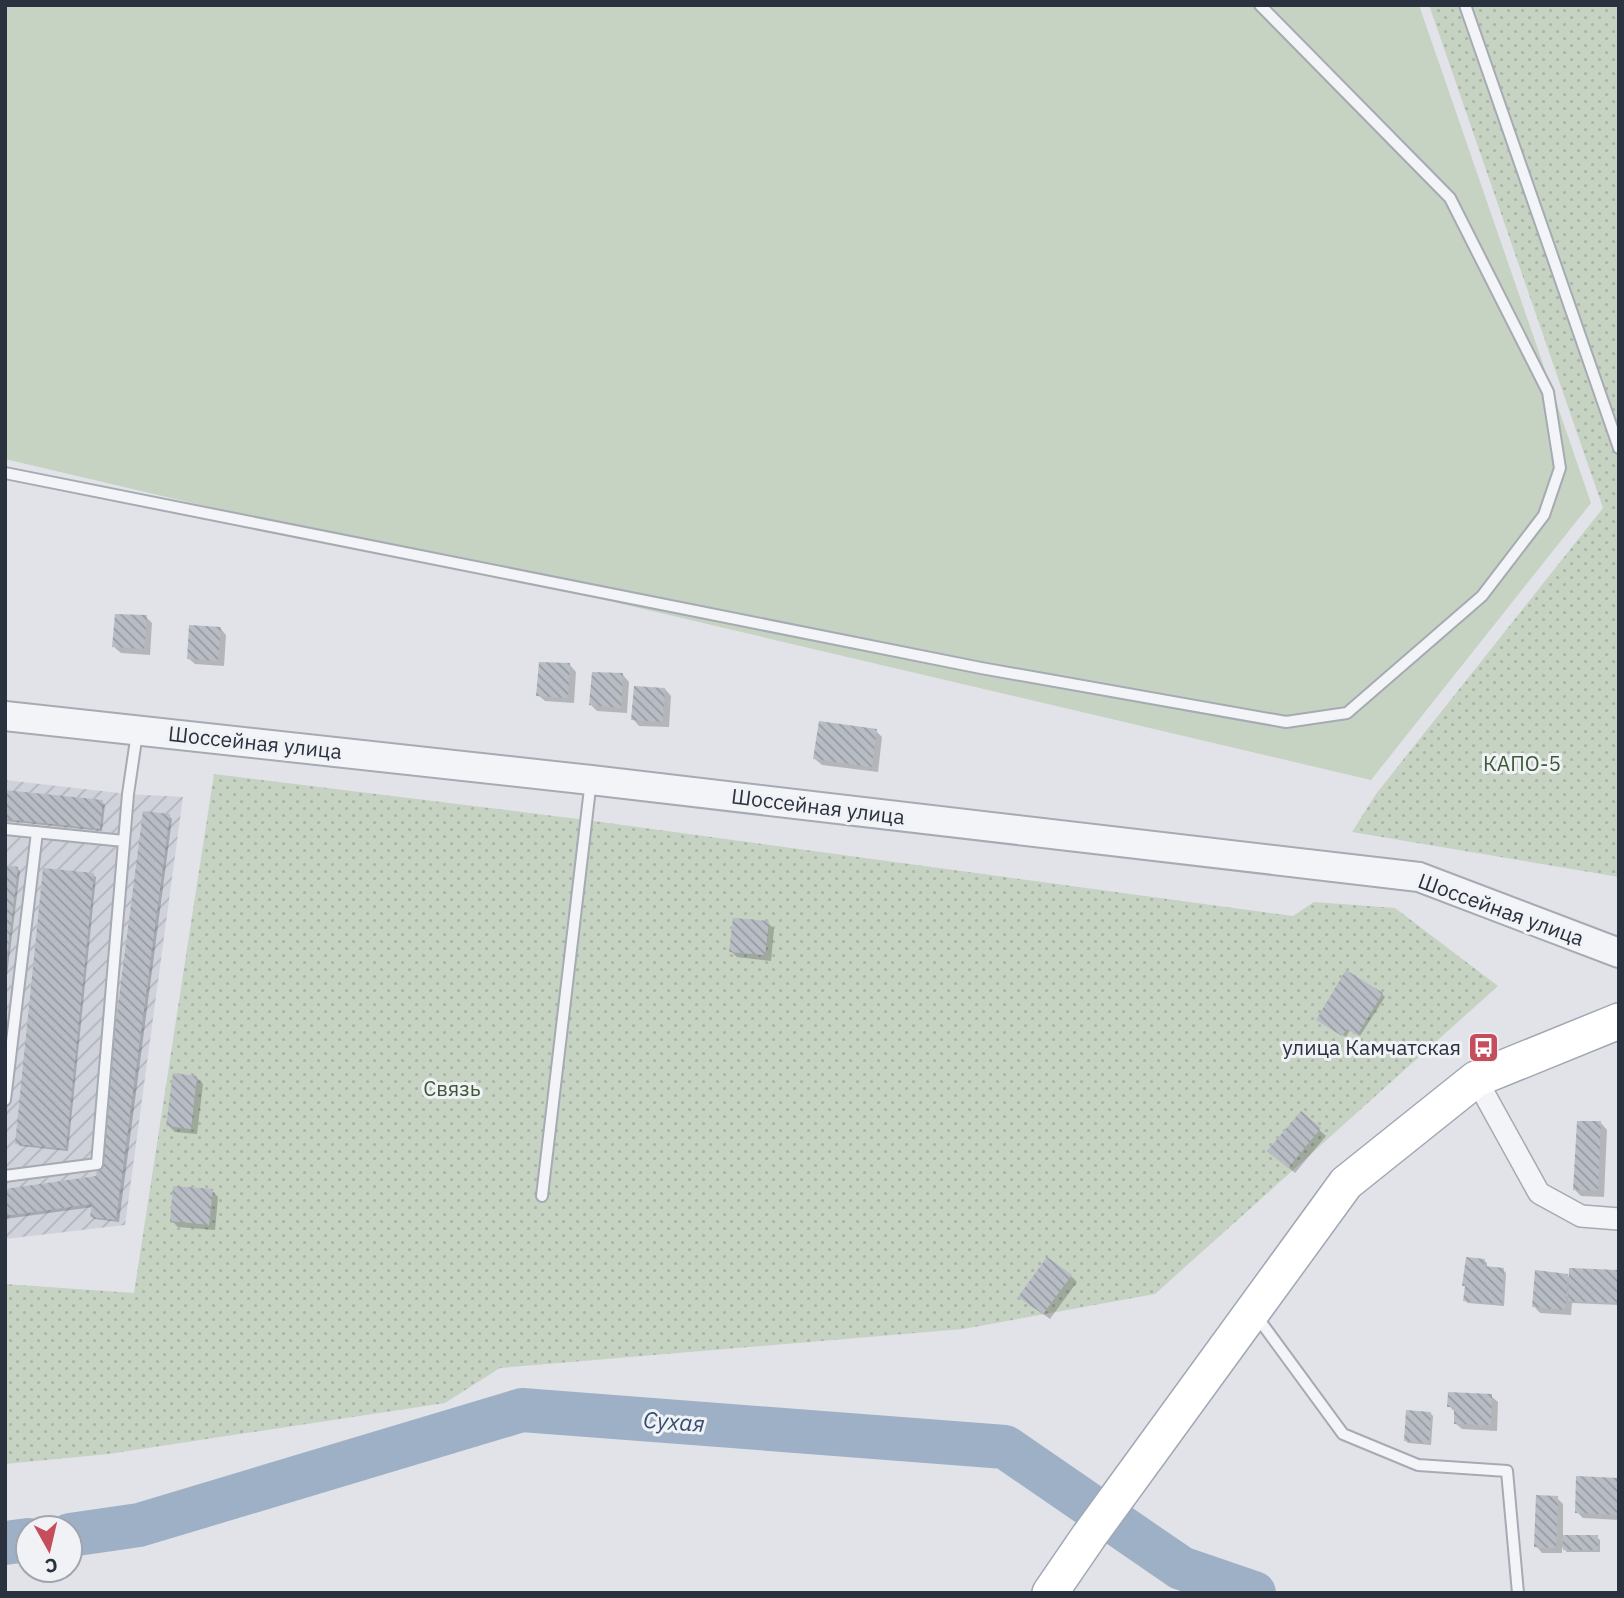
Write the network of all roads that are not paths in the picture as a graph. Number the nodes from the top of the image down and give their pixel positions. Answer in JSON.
{"nodes":[{"id":1,"x":1260,"y":5,"type":"edge"},
{"id":2,"x":1465,"y":5,"type":"edge"},
{"id":3,"x":1619,"y":448,"type":"edge"},
{"id":4,"x":5,"y":474,"type":"edge"},
{"id":5,"x":5,"y":716,"type":"edge"},
{"id":6,"x":138,"y":730,"type":"junction"},
{"id":7,"x":591,"y":780,"type":"junction"},
{"id":8,"x":5,"y":829,"type":"edge"},
{"id":9,"x":37,"y":832,"type":"junction"},
{"id":10,"x":124,"y":841,"type":"junction"},
{"id":11,"x":1619,"y":953,"type":"edge"},
{"id":12,"x":1619,"y":1021,"type":"edge"},
{"id":13,"x":1476,"y":1079,"type":"junction"},
{"id":14,"x":5,"y":1100,"type":"edge"},
{"id":15,"x":5,"y":1176,"type":"edge"},
{"id":16,"x":542,"y":1196,"type":"dead end"},
{"id":17,"x":1619,"y":1219,"type":"edge"},
{"id":18,"x":1253,"y":1311,"type":"junction"},
{"id":19,"x":1050,"y":1593,"type":"edge"},
{"id":20,"x":1518,"y":1593,"type":"edge"}],
"edges":[{"from":1,"to":4,"type":"lane"},
{"from":2,"to":3,"type":"lane"},
{"from":5,"to":6,"type":"street","name":"Шоссейная улица"},
{"from":6,"to":7,"type":"street","name":"Шоссейная улица"},
{"from":6,"to":10,"type":"lane"},
{"from":7,"to":11,"type":"street","name":"Шоссейная улица"},
{"from":7,"to":16,"type":"lane"},
{"from":8,"to":9,"type":"lane"},
{"from":9,"to":10,"type":"lane"},
{"from":9,"to":14,"type":"lane"},
{"from":10,"to":15,"type":"lane"},
{"from":12,"to":13,"type":"main road"},
{"from":13,"to":17,"type":"street"},
{"from":13,"to":18,"type":"main road"},
{"from":18,"to":19,"type":"main road"},
{"from":18,"to":20,"type":"lane"}]}
